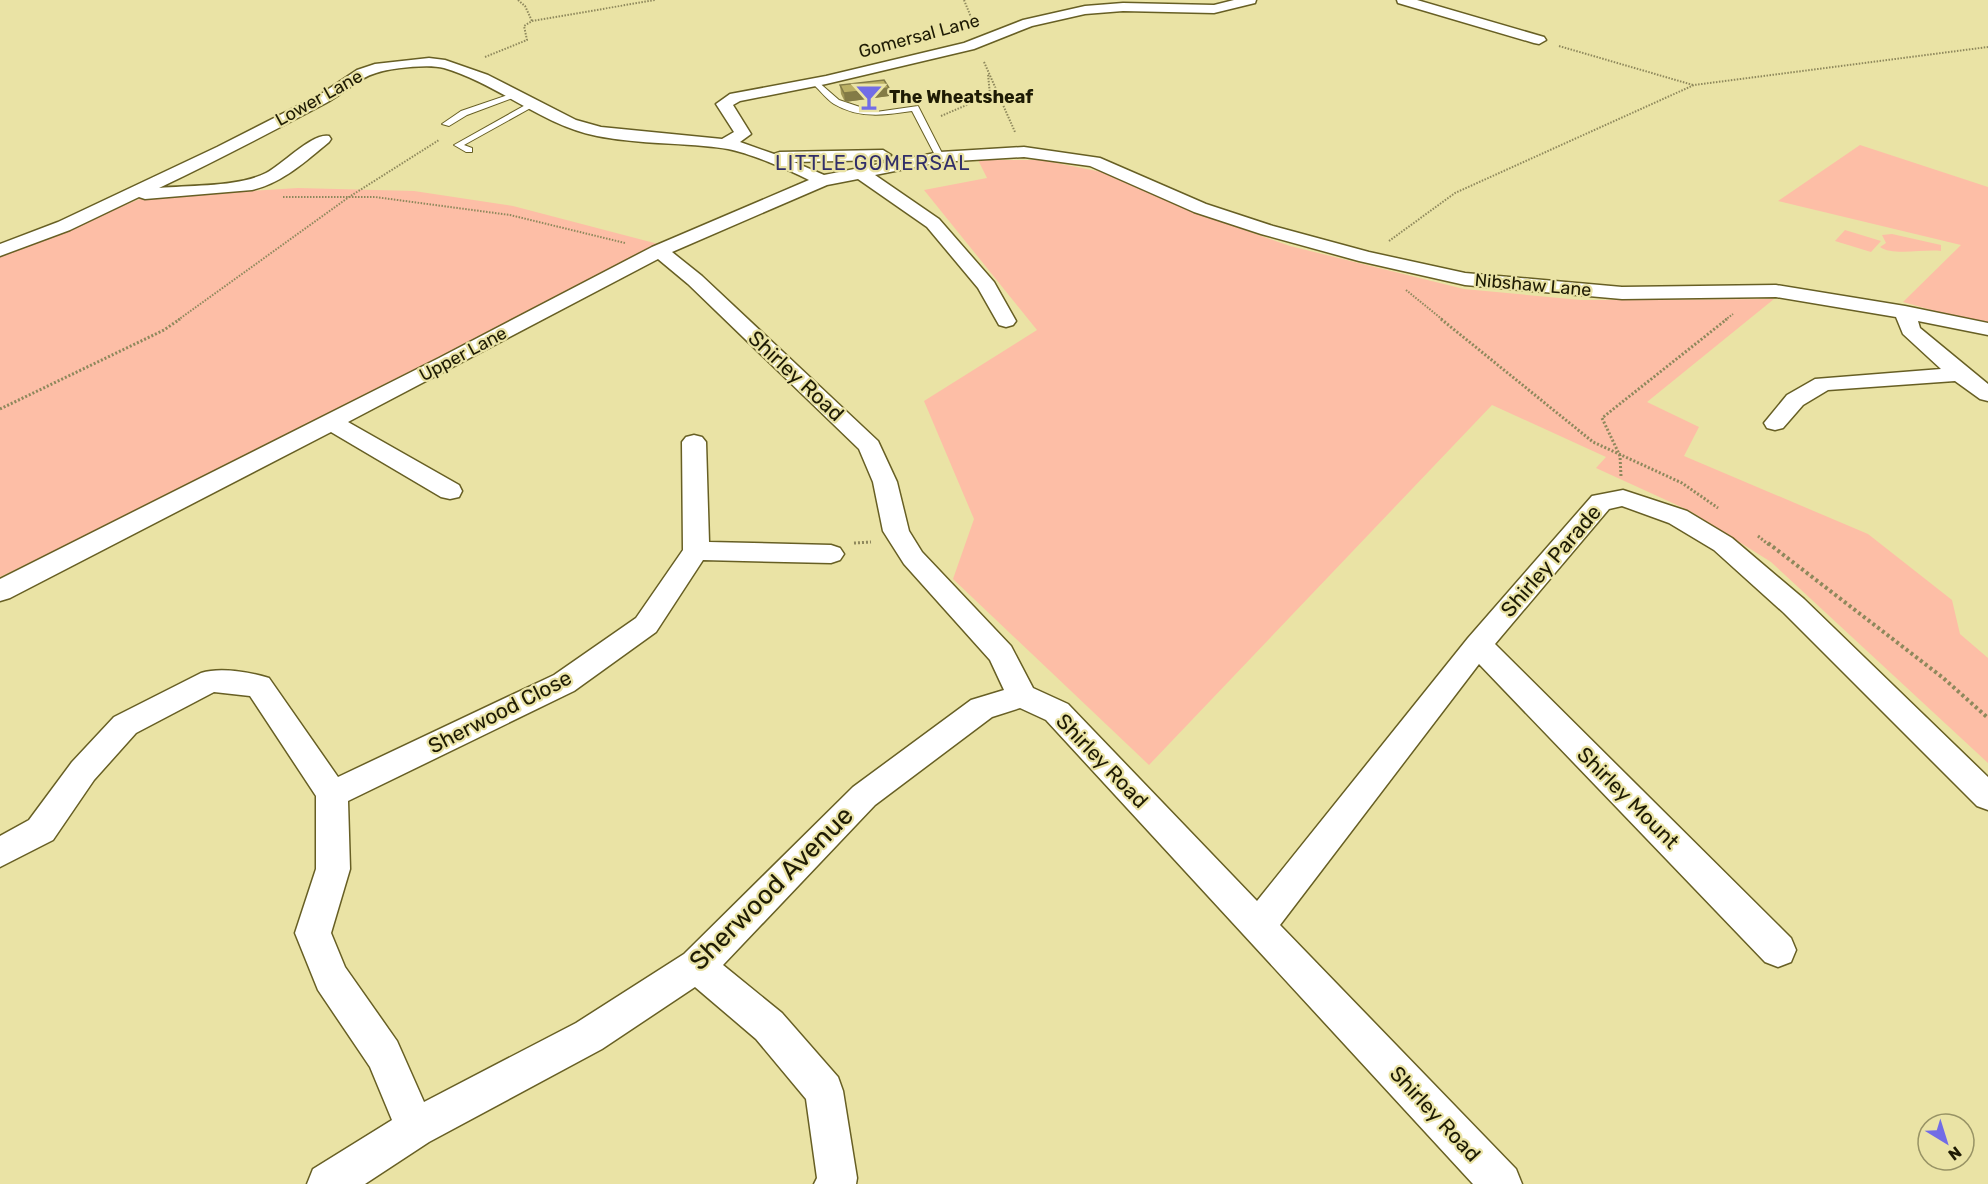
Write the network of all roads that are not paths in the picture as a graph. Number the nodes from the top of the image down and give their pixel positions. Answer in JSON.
{"nodes":[{"id":1,"x":1250,"y":0,"type":"edge"},
{"id":2,"x":1403,"y":0,"type":"edge"},
{"id":3,"x":1539,"y":40,"type":"road end"},
{"id":4,"x":816,"y":82,"type":"junction"},
{"id":5,"x":514,"y":96,"type":"junction"},
{"id":6,"x":532,"y":105,"type":"junction"},
{"id":7,"x":446,"y":124,"type":"dead end"},
{"id":8,"x":323,"y":139,"type":"dead end"},
{"id":9,"x":725,"y":144,"type":"junction"},
{"id":10,"x":469,"y":150,"type":"dead end"},
{"id":11,"x":761,"y":157,"type":"junction"},
{"id":12,"x":939,"y":157,"type":"junction"},
{"id":13,"x":1094,"y":162,"type":"joint"},
{"id":14,"x":861,"y":173,"type":"junction"},
{"id":15,"x":822,"y":182,"type":"junction"},
{"id":16,"x":126,"y":196,"type":"junction"},
{"id":17,"x":0,"y":250,"type":"edge"},
{"id":18,"x":658,"y":251,"type":"junction"},
{"id":19,"x":1905,"y":312,"type":"junction"},
{"id":20,"x":1006,"y":321,"type":"dead end"},
{"id":21,"x":1988,"y":329,"type":"edge"},
{"id":22,"x":1960,"y":374,"type":"junction"},
{"id":23,"x":1988,"y":394,"type":"edge"},
{"id":24,"x":331,"y":422,"type":"junction"},
{"id":25,"x":1775,"y":423,"type":"dead end"},
{"id":26,"x":694,"y":442,"type":"dead end"},
{"id":27,"x":450,"y":491,"type":"dead end"},
{"id":28,"x":696,"y":551,"type":"junction"},
{"id":29,"x":831,"y":554,"type":"road end"},
{"id":30,"x":0,"y":591,"type":"edge"},
{"id":31,"x":1478,"y":645,"type":"junction"},
{"id":32,"x":1022,"y":696,"type":"junction"},
{"id":33,"x":332,"y":794,"type":"junction"},
{"id":34,"x":1988,"y":797,"type":"edge"},
{"id":35,"x":0,"y":853,"type":"edge"},
{"id":36,"x":1258,"y":926,"type":"junction"},
{"id":37,"x":1778,"y":950,"type":"dead end"},
{"id":38,"x":697,"y":966,"type":"junction"},
{"id":39,"x":416,"y":1128,"type":"junction"},
{"id":40,"x":328,"y":1184,"type":"edge"},
{"id":41,"x":835,"y":1184,"type":"edge"},
{"id":42,"x":1501,"y":1184,"type":"edge"}],
"edges":[{"from":1,"to":4,"type":"street","name":"Gomersal Lane"},
{"from":2,"to":3,"type":"street"},
{"from":4,"to":9,"type":"street","name":"Gomersal Lane"},
{"from":4,"to":12,"type":"lane"},
{"from":5,"to":6,"type":"street","name":"Lower Lane"},
{"from":5,"to":7,"type":"lane"},
{"from":5,"to":16,"type":"street","name":"Lower Lane"},
{"from":6,"to":9,"type":"street","name":"Lower Lane"},
{"from":6,"to":10,"type":"lane"},
{"from":8,"to":16,"type":"street"},
{"from":9,"to":11,"type":"street","name":"Lower Lane"},
{"from":11,"to":12,"type":"street","name":"Upper Lane"},
{"from":11,"to":15,"type":"street","name":"Lower Lane"},
{"from":12,"to":13,"type":"street","name":"Upper Lane"},
{"from":12,"to":14,"type":"street","name":"Upper Lane"},
{"from":13,"to":19,"type":"street","name":"Nibshaw Lane"},
{"from":14,"to":15,"type":"street","name":"Upper Lane"},
{"from":14,"to":20,"type":"street"},
{"from":15,"to":18,"type":"street","name":"Upper Lane"},
{"from":16,"to":17,"type":"street","name":"Lower Lane"},
{"from":18,"to":24,"type":"street","name":"Upper Lane"},
{"from":18,"to":32,"type":"street","name":"Shirley Road"},
{"from":19,"to":21,"type":"street","name":"Nibshaw Lane"},
{"from":19,"to":22,"type":"street"},
{"from":22,"to":23,"type":"street"},
{"from":22,"to":25,"type":"street"},
{"from":24,"to":27,"type":"street"},
{"from":24,"to":30,"type":"street","name":"Upper Lane"},
{"from":26,"to":28,"type":"street"},
{"from":28,"to":29,"type":"street"},
{"from":28,"to":33,"type":"street","name":"Sherwood Close"},
{"from":31,"to":34,"type":"street","name":"Shirley Parade"},
{"from":31,"to":36,"type":"street","name":"Shirley Parade"},
{"from":31,"to":37,"type":"street","name":"Shirley Mount"},
{"from":32,"to":36,"type":"street","name":"Shirley Road"},
{"from":32,"to":38,"type":"street","name":"Sherwood Avenue"},
{"from":33,"to":35,"type":"street"},
{"from":33,"to":39,"type":"street"},
{"from":36,"to":42,"type":"street","name":"Shirley Road"},
{"from":38,"to":39,"type":"street","name":"Sherwood Avenue"},
{"from":38,"to":41,"type":"street"},
{"from":39,"to":40,"type":"street","name":"Sherwood Avenue"}]}
